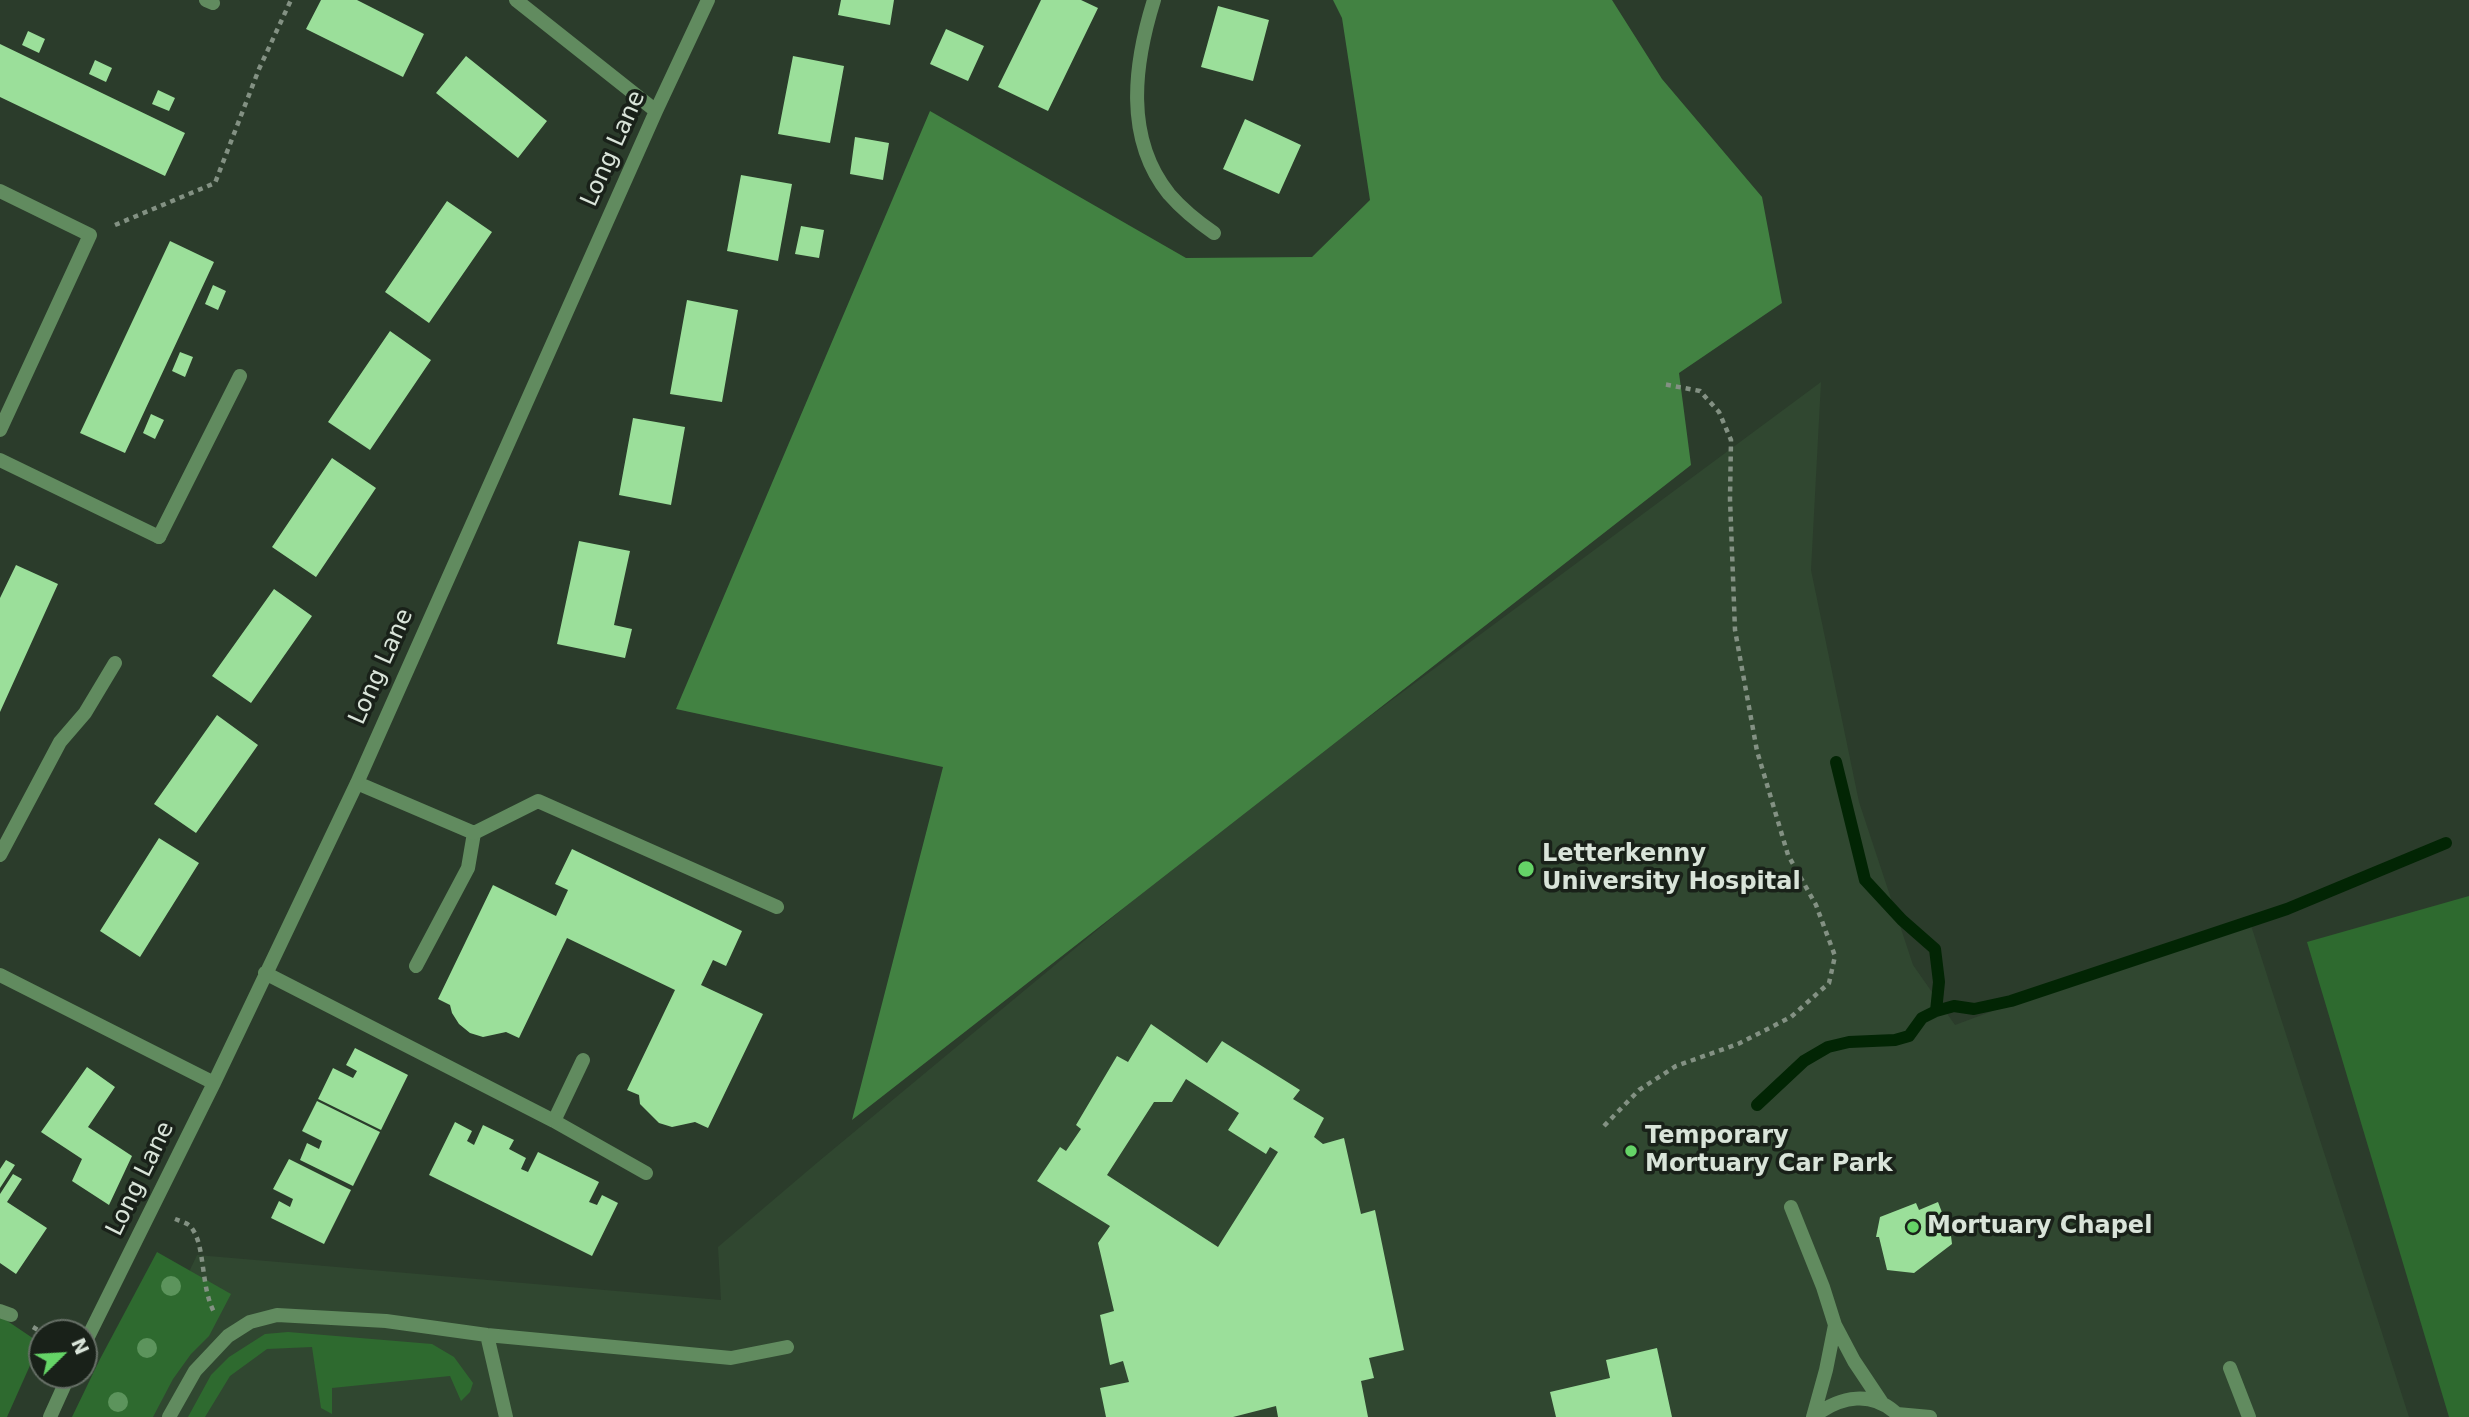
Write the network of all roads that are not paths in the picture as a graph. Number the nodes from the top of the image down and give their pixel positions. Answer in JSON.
{"nodes":[{"id":1,"x":516,"y":0,"type":"edge"},
{"id":2,"x":708,"y":0,"type":"edge"},
{"id":3,"x":1154,"y":0,"type":"edge"},
{"id":4,"x":656,"y":111,"type":"junction"},
{"id":5,"x":0,"y":191,"type":"edge"},
{"id":6,"x":1214,"y":233,"type":"dead end"},
{"id":7,"x":240,"y":376,"type":"dead end"},
{"id":8,"x":0,"y":430,"type":"edge"},
{"id":9,"x":0,"y":460,"type":"edge"},
{"id":10,"x":115,"y":663,"type":"dead end"},
{"id":11,"x":357,"y":783,"type":"junction"},
{"id":12,"x":474,"y":833,"type":"junction"},
{"id":13,"x":0,"y":855,"type":"edge"},
{"id":14,"x":777,"y":907,"type":"dead end"},
{"id":15,"x":416,"y":966,"type":"dead end"},
{"id":16,"x":265,"y":973,"type":"junction"},
{"id":17,"x":0,"y":975,"type":"edge"},
{"id":18,"x":583,"y":1060,"type":"dead end"},
{"id":19,"x":214,"y":1083,"type":"junction"},
{"id":20,"x":554,"y":1121,"type":"junction"},
{"id":21,"x":646,"y":1172,"type":"dead end"},
{"id":22,"x":1791,"y":1207,"type":"dead end"},
{"id":23,"x":97,"y":1319,"type":"edge"},
{"id":24,"x":1835,"y":1325,"type":"junction"},
{"id":25,"x":487,"y":1335,"type":"junction"},
{"id":26,"x":787,"y":1347,"type":"dead end"},
{"id":27,"x":2230,"y":1368,"type":"dead end"},
{"id":28,"x":63,"y":1389,"type":"edge"},
{"id":29,"x":1882,"y":1403,"type":"junction"},
{"id":30,"x":1898,"y":1415,"type":"edge"},
{"id":31,"x":50,"y":1417,"type":"edge"},
{"id":32,"x":169,"y":1417,"type":"edge"},
{"id":33,"x":506,"y":1417,"type":"edge"},
{"id":34,"x":1813,"y":1417,"type":"edge"},
{"id":35,"x":1930,"y":1417,"type":"edge"},
{"id":36,"x":2249,"y":1417,"type":"edge"}],
"edges":[{"from":1,"to":4,"type":"street"},
{"from":2,"to":4,"type":"street","name":"Long Lane"},
{"from":3,"to":6,"type":"street"},
{"from":4,"to":11,"type":"street","name":"Long Lane"},
{"from":5,"to":8,"type":"street"},
{"from":7,"to":9,"type":"street"},
{"from":10,"to":13,"type":"street"},
{"from":11,"to":12,"type":"street"},
{"from":11,"to":16,"type":"street","name":"Long Lane"},
{"from":12,"to":14,"type":"street"},
{"from":12,"to":15,"type":"street"},
{"from":16,"to":19,"type":"street","name":"Long Lane"},
{"from":16,"to":20,"type":"street"},
{"from":17,"to":19,"type":"street"},
{"from":18,"to":20,"type":"street"},
{"from":19,"to":23,"type":"street","name":"Long Lane"},
{"from":20,"to":21,"type":"street"},
{"from":22,"to":24,"type":"street"},
{"from":24,"to":29,"type":"street"},
{"from":24,"to":34,"type":"street"},
{"from":25,"to":26,"type":"street"},
{"from":25,"to":32,"type":"street"},
{"from":25,"to":33,"type":"street"},
{"from":27,"to":36,"type":"street"},
{"from":28,"to":31,"type":"street"},
{"from":29,"to":30,"type":"street"},
{"from":29,"to":34,"type":"street"},
{"from":30,"to":35,"type":"street"}]}
